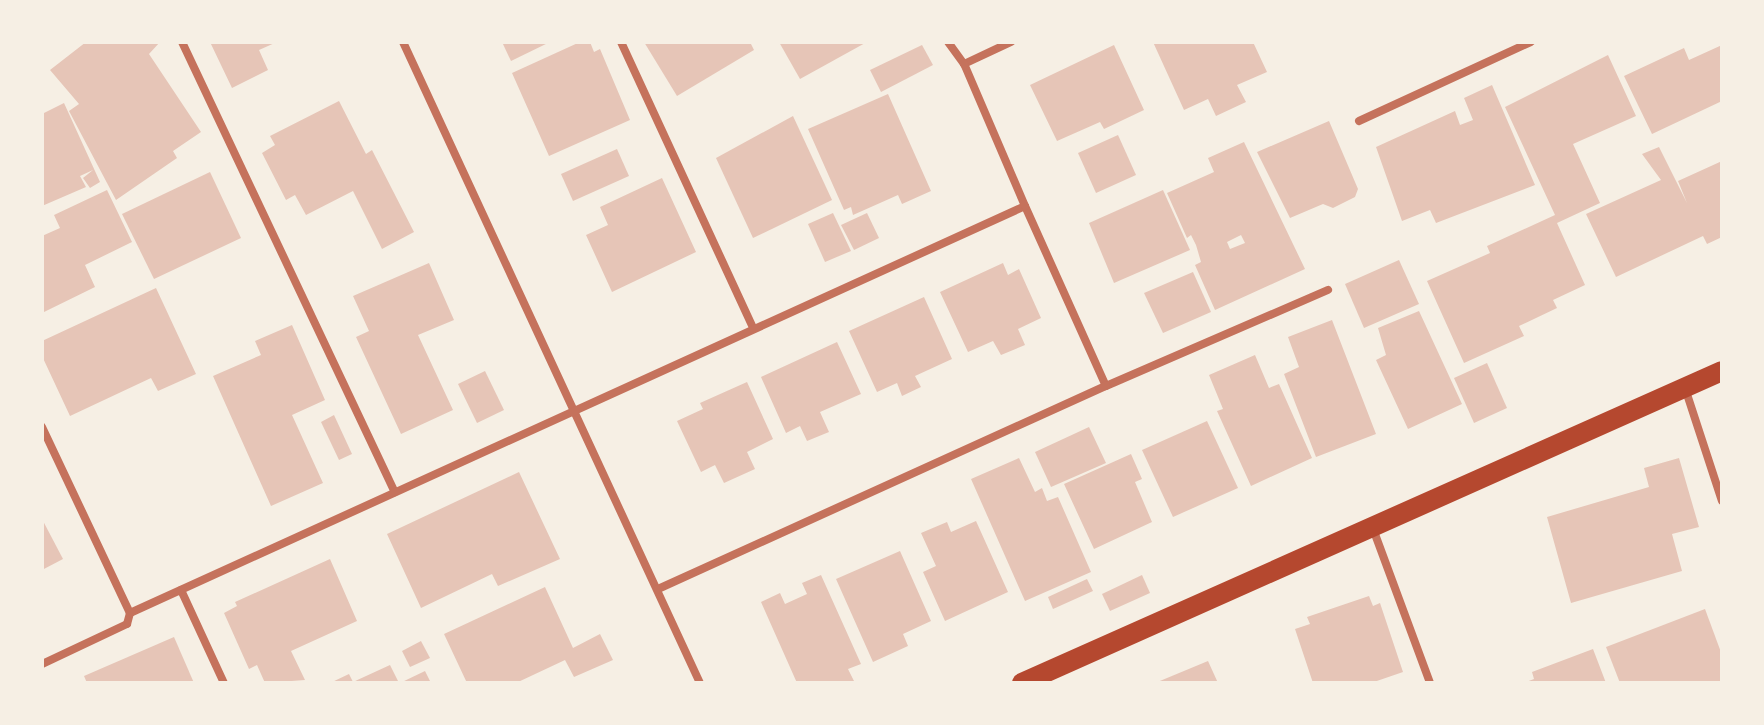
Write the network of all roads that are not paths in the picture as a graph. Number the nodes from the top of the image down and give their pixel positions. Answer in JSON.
{"nodes":[{"id":1,"x":182,"y":42,"type":"edge"},
{"id":2,"x":403,"y":42,"type":"edge"},
{"id":3,"x":621,"y":42,"type":"edge"},
{"id":4,"x":948,"y":42,"type":"edge"},
{"id":5,"x":1011,"y":42,"type":"edge"},
{"id":6,"x":1531,"y":42,"type":"edge"},
{"id":7,"x":964,"y":64,"type":"junction"},
{"id":8,"x":1359,"y":121,"type":"dead end"},
{"id":9,"x":1025,"y":206,"type":"junction"},
{"id":10,"x":1328,"y":290,"type":"dead end"},
{"id":11,"x":752,"y":326,"type":"junction"},
{"id":12,"x":1722,"y":371,"type":"edge"},
{"id":13,"x":1106,"y":386,"type":"junction"},
{"id":14,"x":1685,"y":387,"type":"junction"},
{"id":15,"x":574,"y":407,"type":"junction"},
{"id":16,"x":42,"y":427,"type":"edge"},
{"id":17,"x":395,"y":492,"type":"junction"},
{"id":18,"x":1722,"y":501,"type":"edge"},
{"id":19,"x":1372,"y":526,"type":"junction"},
{"id":20,"x":658,"y":589,"type":"junction"},
{"id":21,"x":181,"y":590,"type":"junction"},
{"id":22,"x":130,"y":613,"type":"junction"},
{"id":23,"x":42,"y":664,"type":"edge"},
{"id":24,"x":224,"y":683,"type":"edge"},
{"id":25,"x":700,"y":683,"type":"edge"},
{"id":26,"x":1022,"y":683,"type":"edge"},
{"id":27,"x":1430,"y":683,"type":"edge"}],
"edges":[{"from":1,"to":17,"type":"street"},
{"from":2,"to":15,"type":"street"},
{"from":3,"to":11,"type":"street"},
{"from":4,"to":7,"type":"street"},
{"from":5,"to":7,"type":"street"},
{"from":6,"to":8,"type":"street"},
{"from":7,"to":9,"type":"street"},
{"from":9,"to":11,"type":"street"},
{"from":9,"to":13,"type":"street"},
{"from":10,"to":13,"type":"street"},
{"from":11,"to":15,"type":"street"},
{"from":12,"to":14,"type":"main road"},
{"from":13,"to":20,"type":"street"},
{"from":14,"to":18,"type":"street"},
{"from":14,"to":19,"type":"main road"},
{"from":15,"to":17,"type":"street"},
{"from":15,"to":20,"type":"street"},
{"from":16,"to":22,"type":"street"},
{"from":17,"to":21,"type":"street"},
{"from":19,"to":26,"type":"main road"},
{"from":19,"to":27,"type":"street"},
{"from":20,"to":25,"type":"street"},
{"from":21,"to":22,"type":"street"},
{"from":21,"to":24,"type":"street"},
{"from":22,"to":23,"type":"street"}]}
